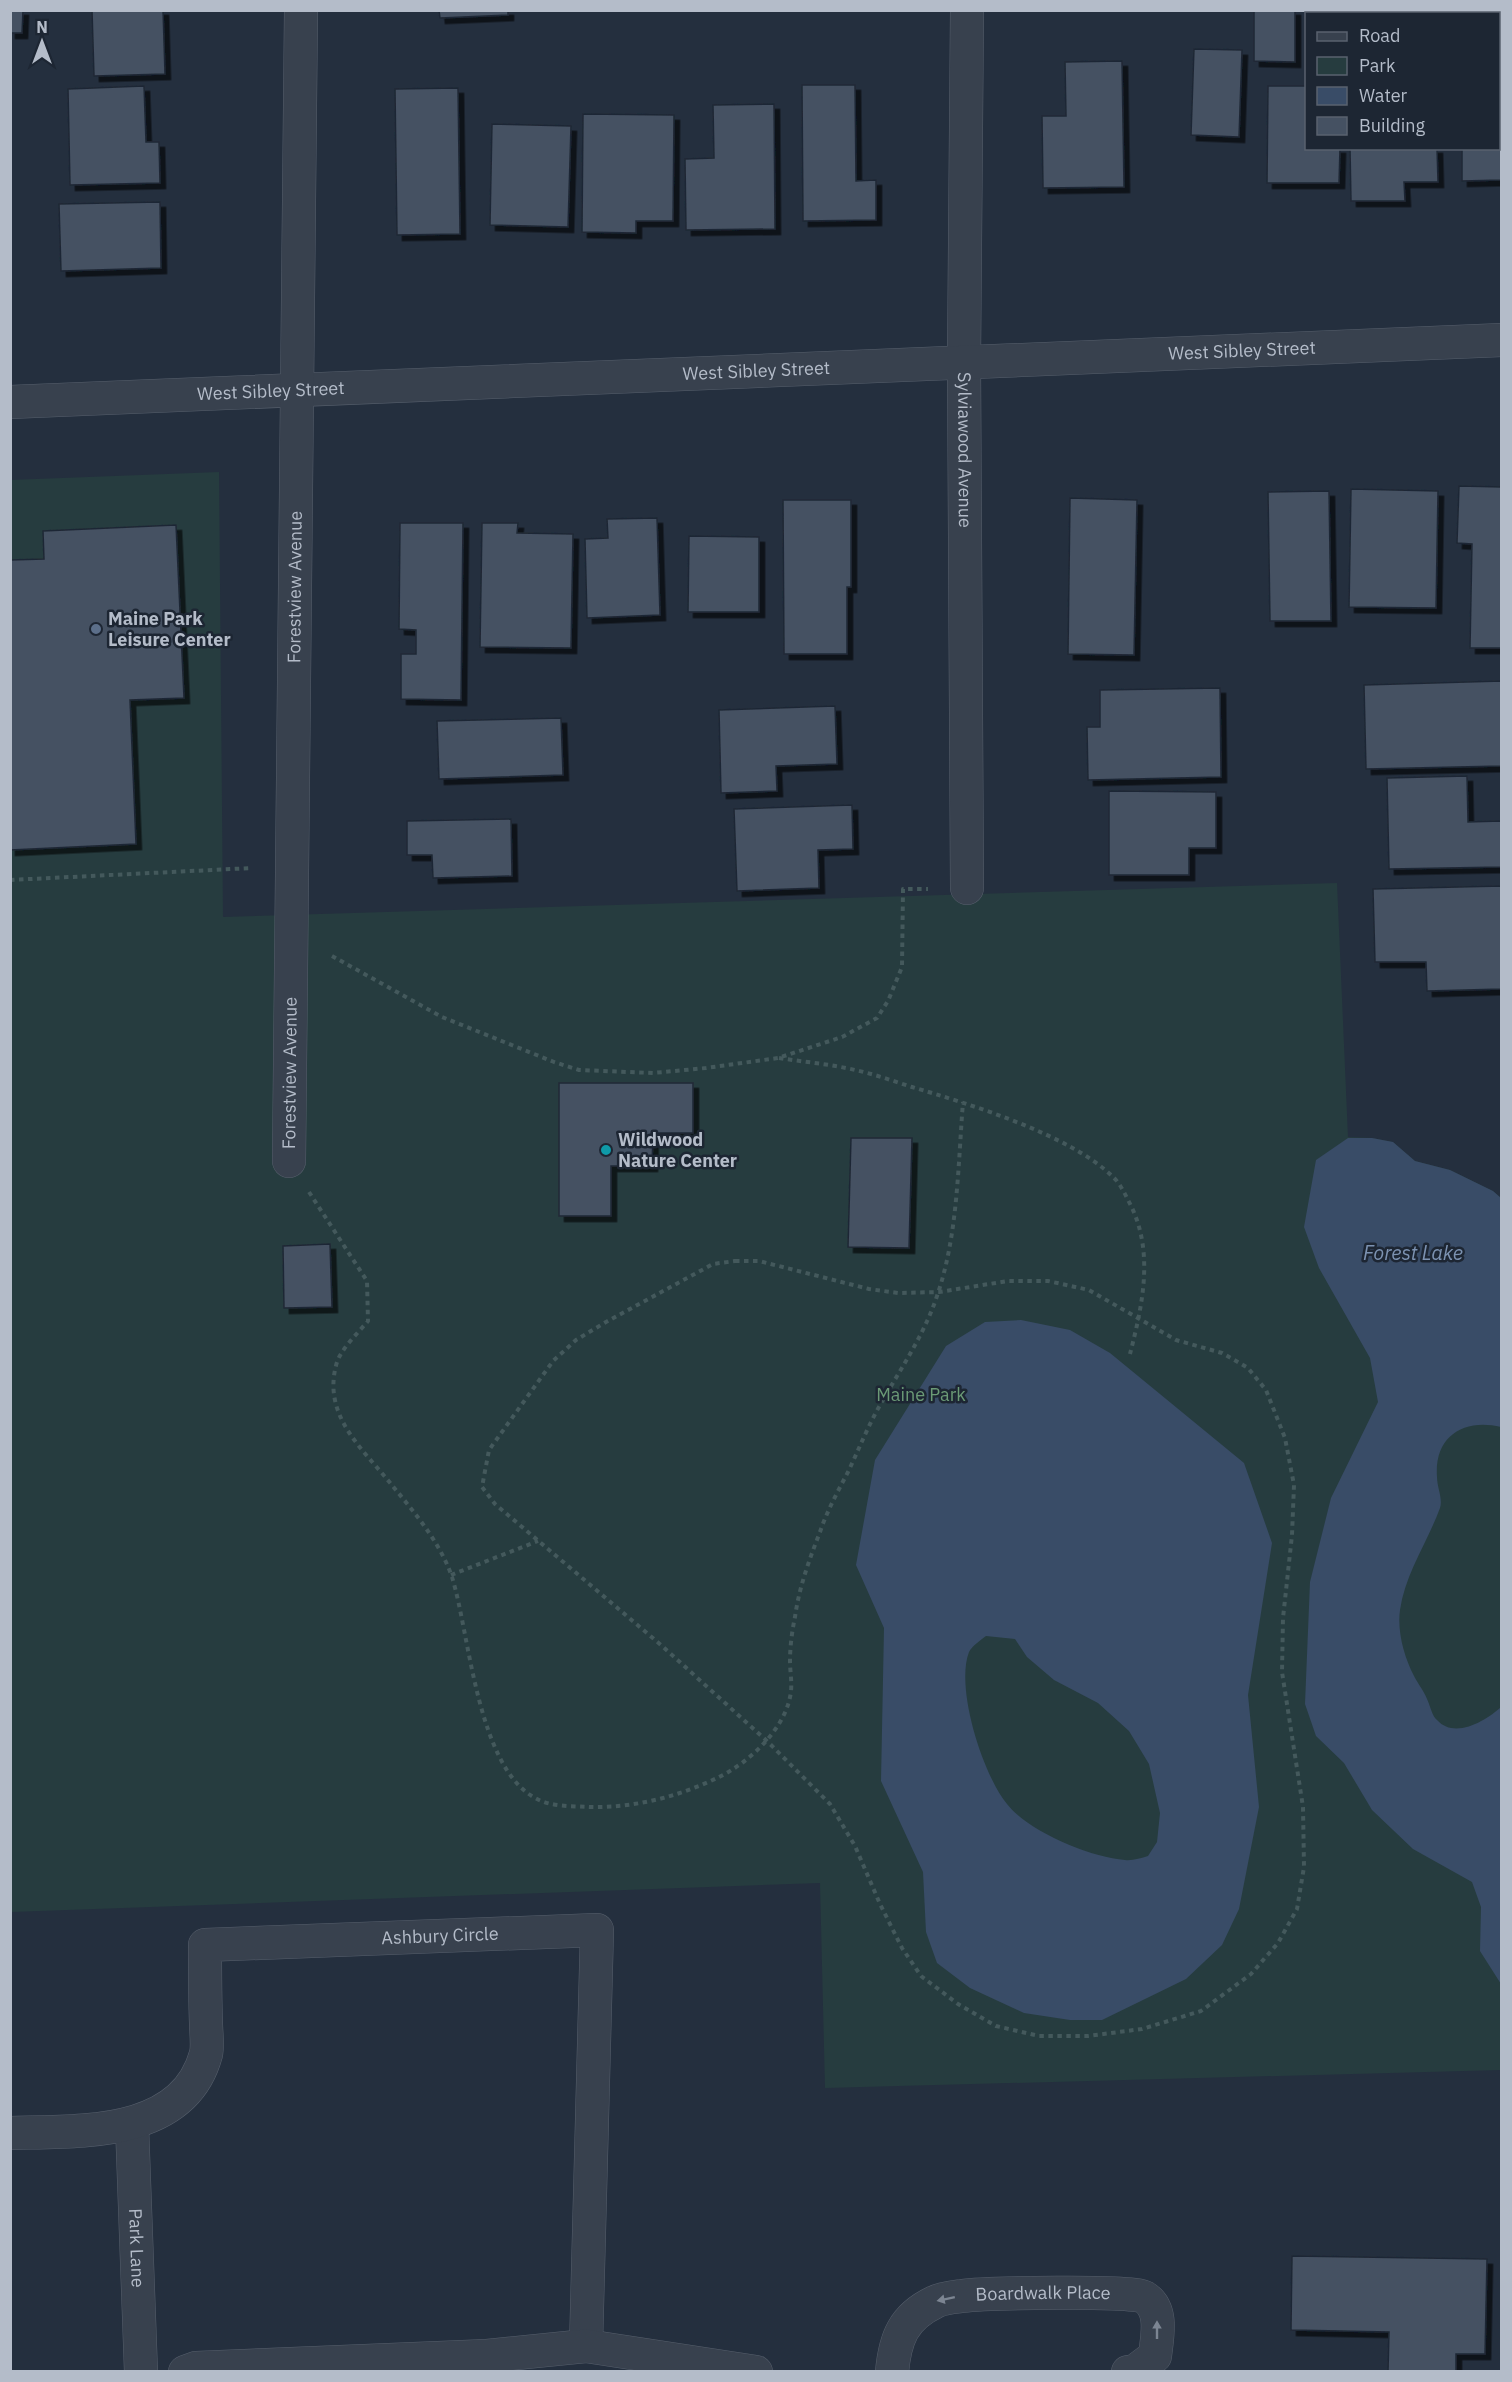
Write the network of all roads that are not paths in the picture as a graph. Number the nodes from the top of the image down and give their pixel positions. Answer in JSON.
{"nodes":[{"id":1,"x":301,"y":10,"type":"edge"},
{"id":2,"x":967,"y":10,"type":"edge"},
{"id":3,"x":1502,"y":340,"type":"edge"},
{"id":4,"x":964,"y":362,"type":"junction"},
{"id":5,"x":297,"y":391,"type":"junction"},
{"id":6,"x":10,"y":402,"type":"edge"},
{"id":7,"x":967,"y":888,"type":"road end"},
{"id":8,"x":289,"y":1161,"type":"road end"},
{"id":9,"x":132,"y":2125,"type":"junction"},
{"id":10,"x":10,"y":2133,"type":"edge"},
{"id":11,"x":586,"y":2346,"type":"junction"},
{"id":12,"x":141,"y":2372,"type":"edge"},
{"id":13,"x":184,"y":2372,"type":"edge"},
{"id":14,"x":756,"y":2372,"type":"edge"},
{"id":15,"x":892,"y":2372,"type":"edge"},
{"id":16,"x":1128,"y":2372,"type":"edge"}],
"edges":[{"from":1,"to":5,"type":"street","name":"Forestview Avenue"},
{"from":2,"to":4,"type":"street","name":"Sylviawood Avenue"},
{"from":3,"to":4,"type":"street","name":"West Sibley Street"},
{"from":4,"to":5,"type":"street","name":"West Sibley Street"},
{"from":4,"to":7,"type":"street","name":"Sylviawood Avenue"},
{"from":5,"to":6,"type":"street","name":"West Sibley Street"},
{"from":5,"to":8,"type":"street","name":"Forestview Avenue"},
{"from":9,"to":10,"type":"street","name":"Ashbury Circle"},
{"from":9,"to":11,"type":"street","name":"Ashbury Circle"},
{"from":9,"to":12,"type":"street","name":"Park Lane"},
{"from":11,"to":13,"type":"street"},
{"from":11,"to":14,"type":"street"},
{"from":16,"to":15,"type":"street","name":"Boardwalk Place","one_way":true}]}
